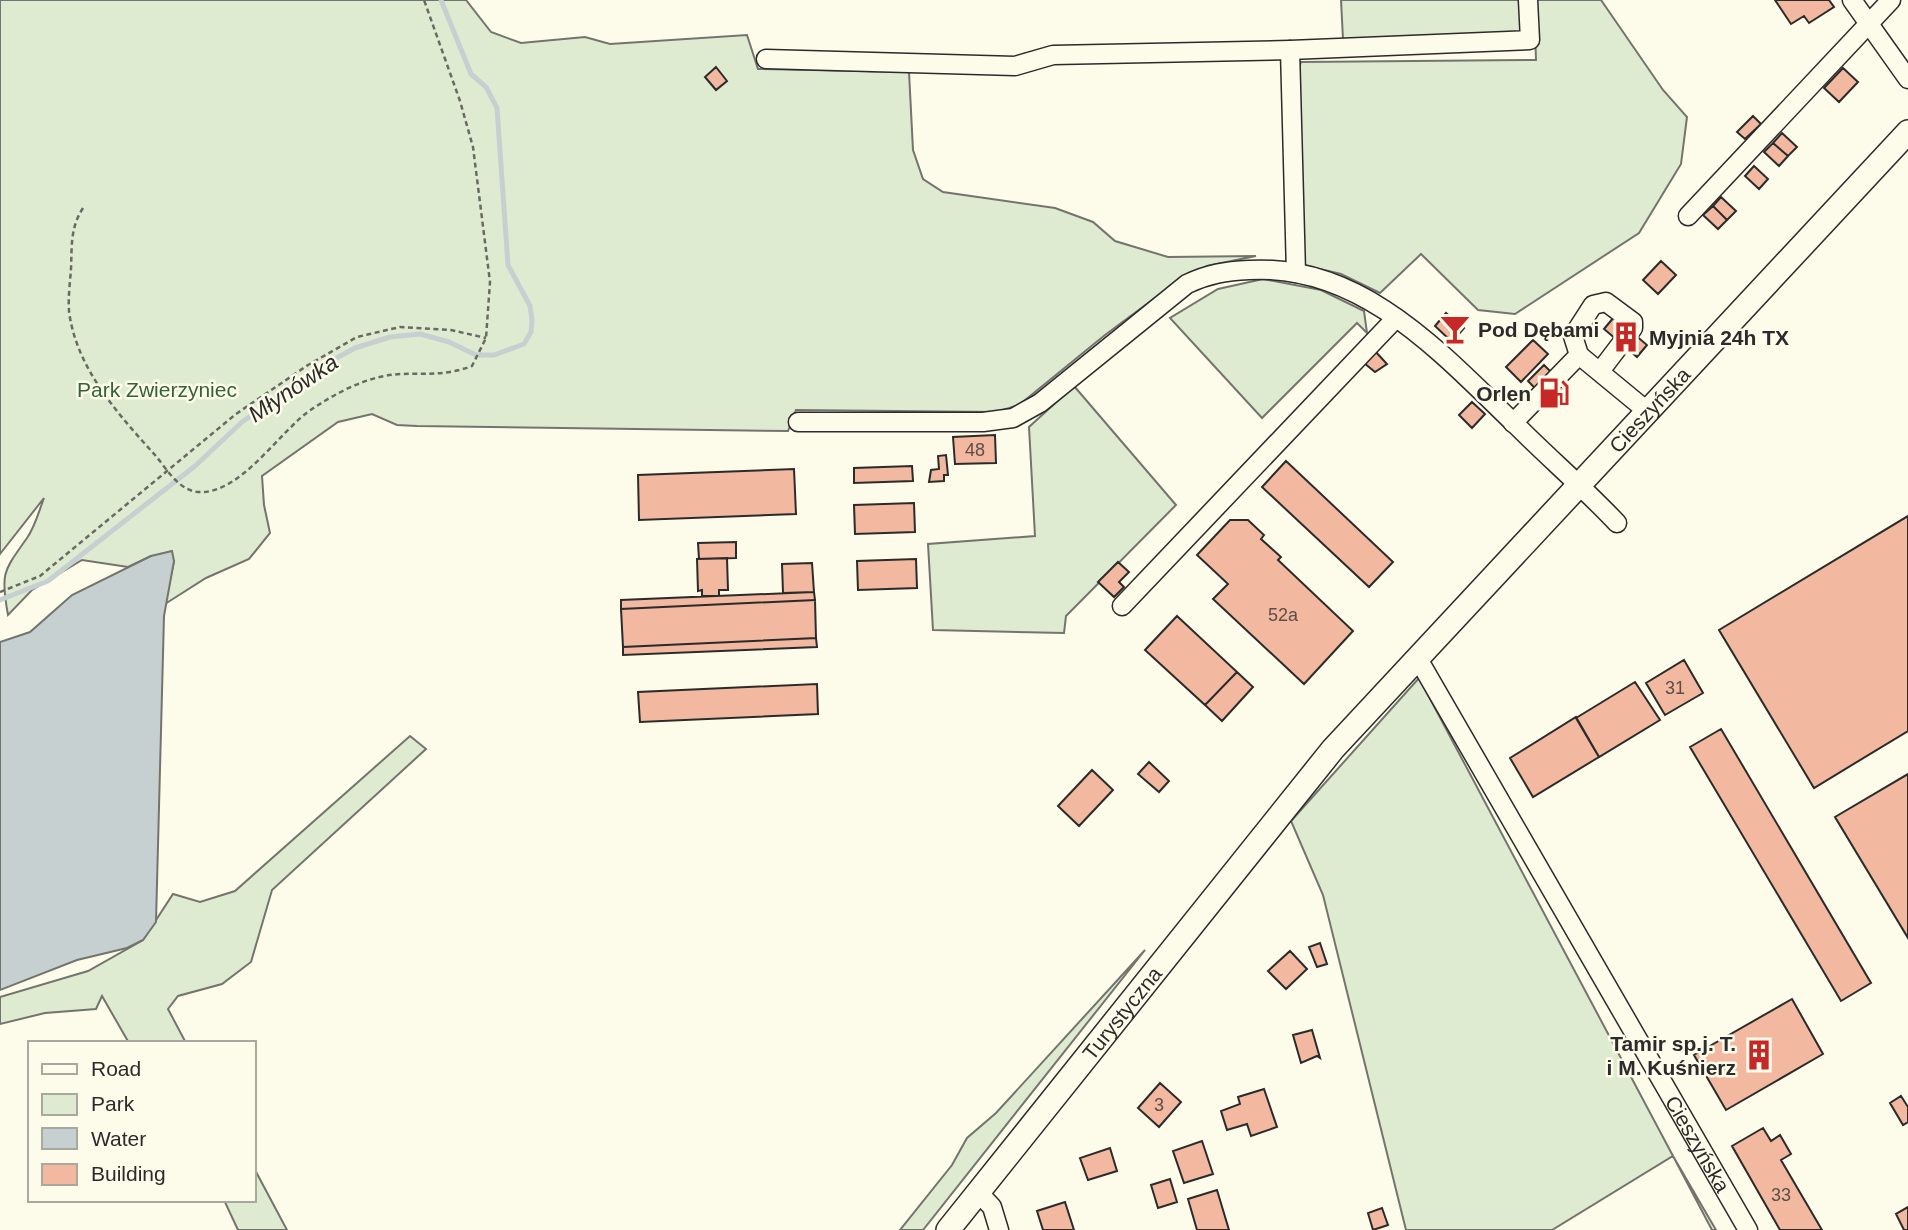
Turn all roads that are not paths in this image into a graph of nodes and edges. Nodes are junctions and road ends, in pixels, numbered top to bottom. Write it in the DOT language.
graph roads {
  1 [pos="1528,0"];
  2 [pos="1852,0"];
  3 [pos="1891,0"];
  4 [pos="1869,27"];
  5 [pos="1290,50"];
  6 [pos="766,59"];
  7 [pos="1908,79"];
  8 [pos="1908,132"];
  9 [pos="1688,216"];
  10 [pos="1296,273"];
  11 [pos="1396,318"];
  12 [pos="1579,355"];
  13 [pos="1601,370"];
  14 [pos="1647,411"];
  15 [pos="798,422"];
  16 [pos="1513,423"];
  17 [pos="1578,485"];
  18 [pos="1617,523"];
  19 [pos="1122,606"];
  20 [pos="1417,657"];
  21 [pos="1294,795"];
  22 [pos="978,1192"];
  23 [pos="948,1230"];
  24 [pos="999,1230"];
  25 [pos="1748,1230"];
  1 -- 5 [label="street"];
  2 -- 4 [label="street"];
  3 -- 4 [label="street"];
  4 -- 7 [label="street"];
  4 -- 9 [label="street"];
  5 -- 6 [label="street"];
  5 -- 10 [label="street"];
  8 -- 14 [label="main road, Cieszyńska"];
  10 -- 11 [label="street"];
  10 -- 15 [label="street"];
  11 -- 16 [label="street"];
  11 -- 19 [label="street"];
  12 -- 13 [label="street"];
  12 -- 13 [label="street"];
  12 -- 16 [label="street"];
  13 -- 14 [label="street"];
  14 -- 17 [label="main road, Cieszyńska"];
  16 -- 17 [label="street"];
  17 -- 18 [label="street"];
  17 -- 20 [label="main road, Cieszyńska"];
  20 -- 21 [label="main road, Cieszyńska"];
  20 -- 25 [label="street, Cieszyńska"];
  21 -- 22 [label="main road, Turystyczna"];
  22 -- 23 [label="main road, Turystyczna"];
  22 -- 24 [label="street"];
}
